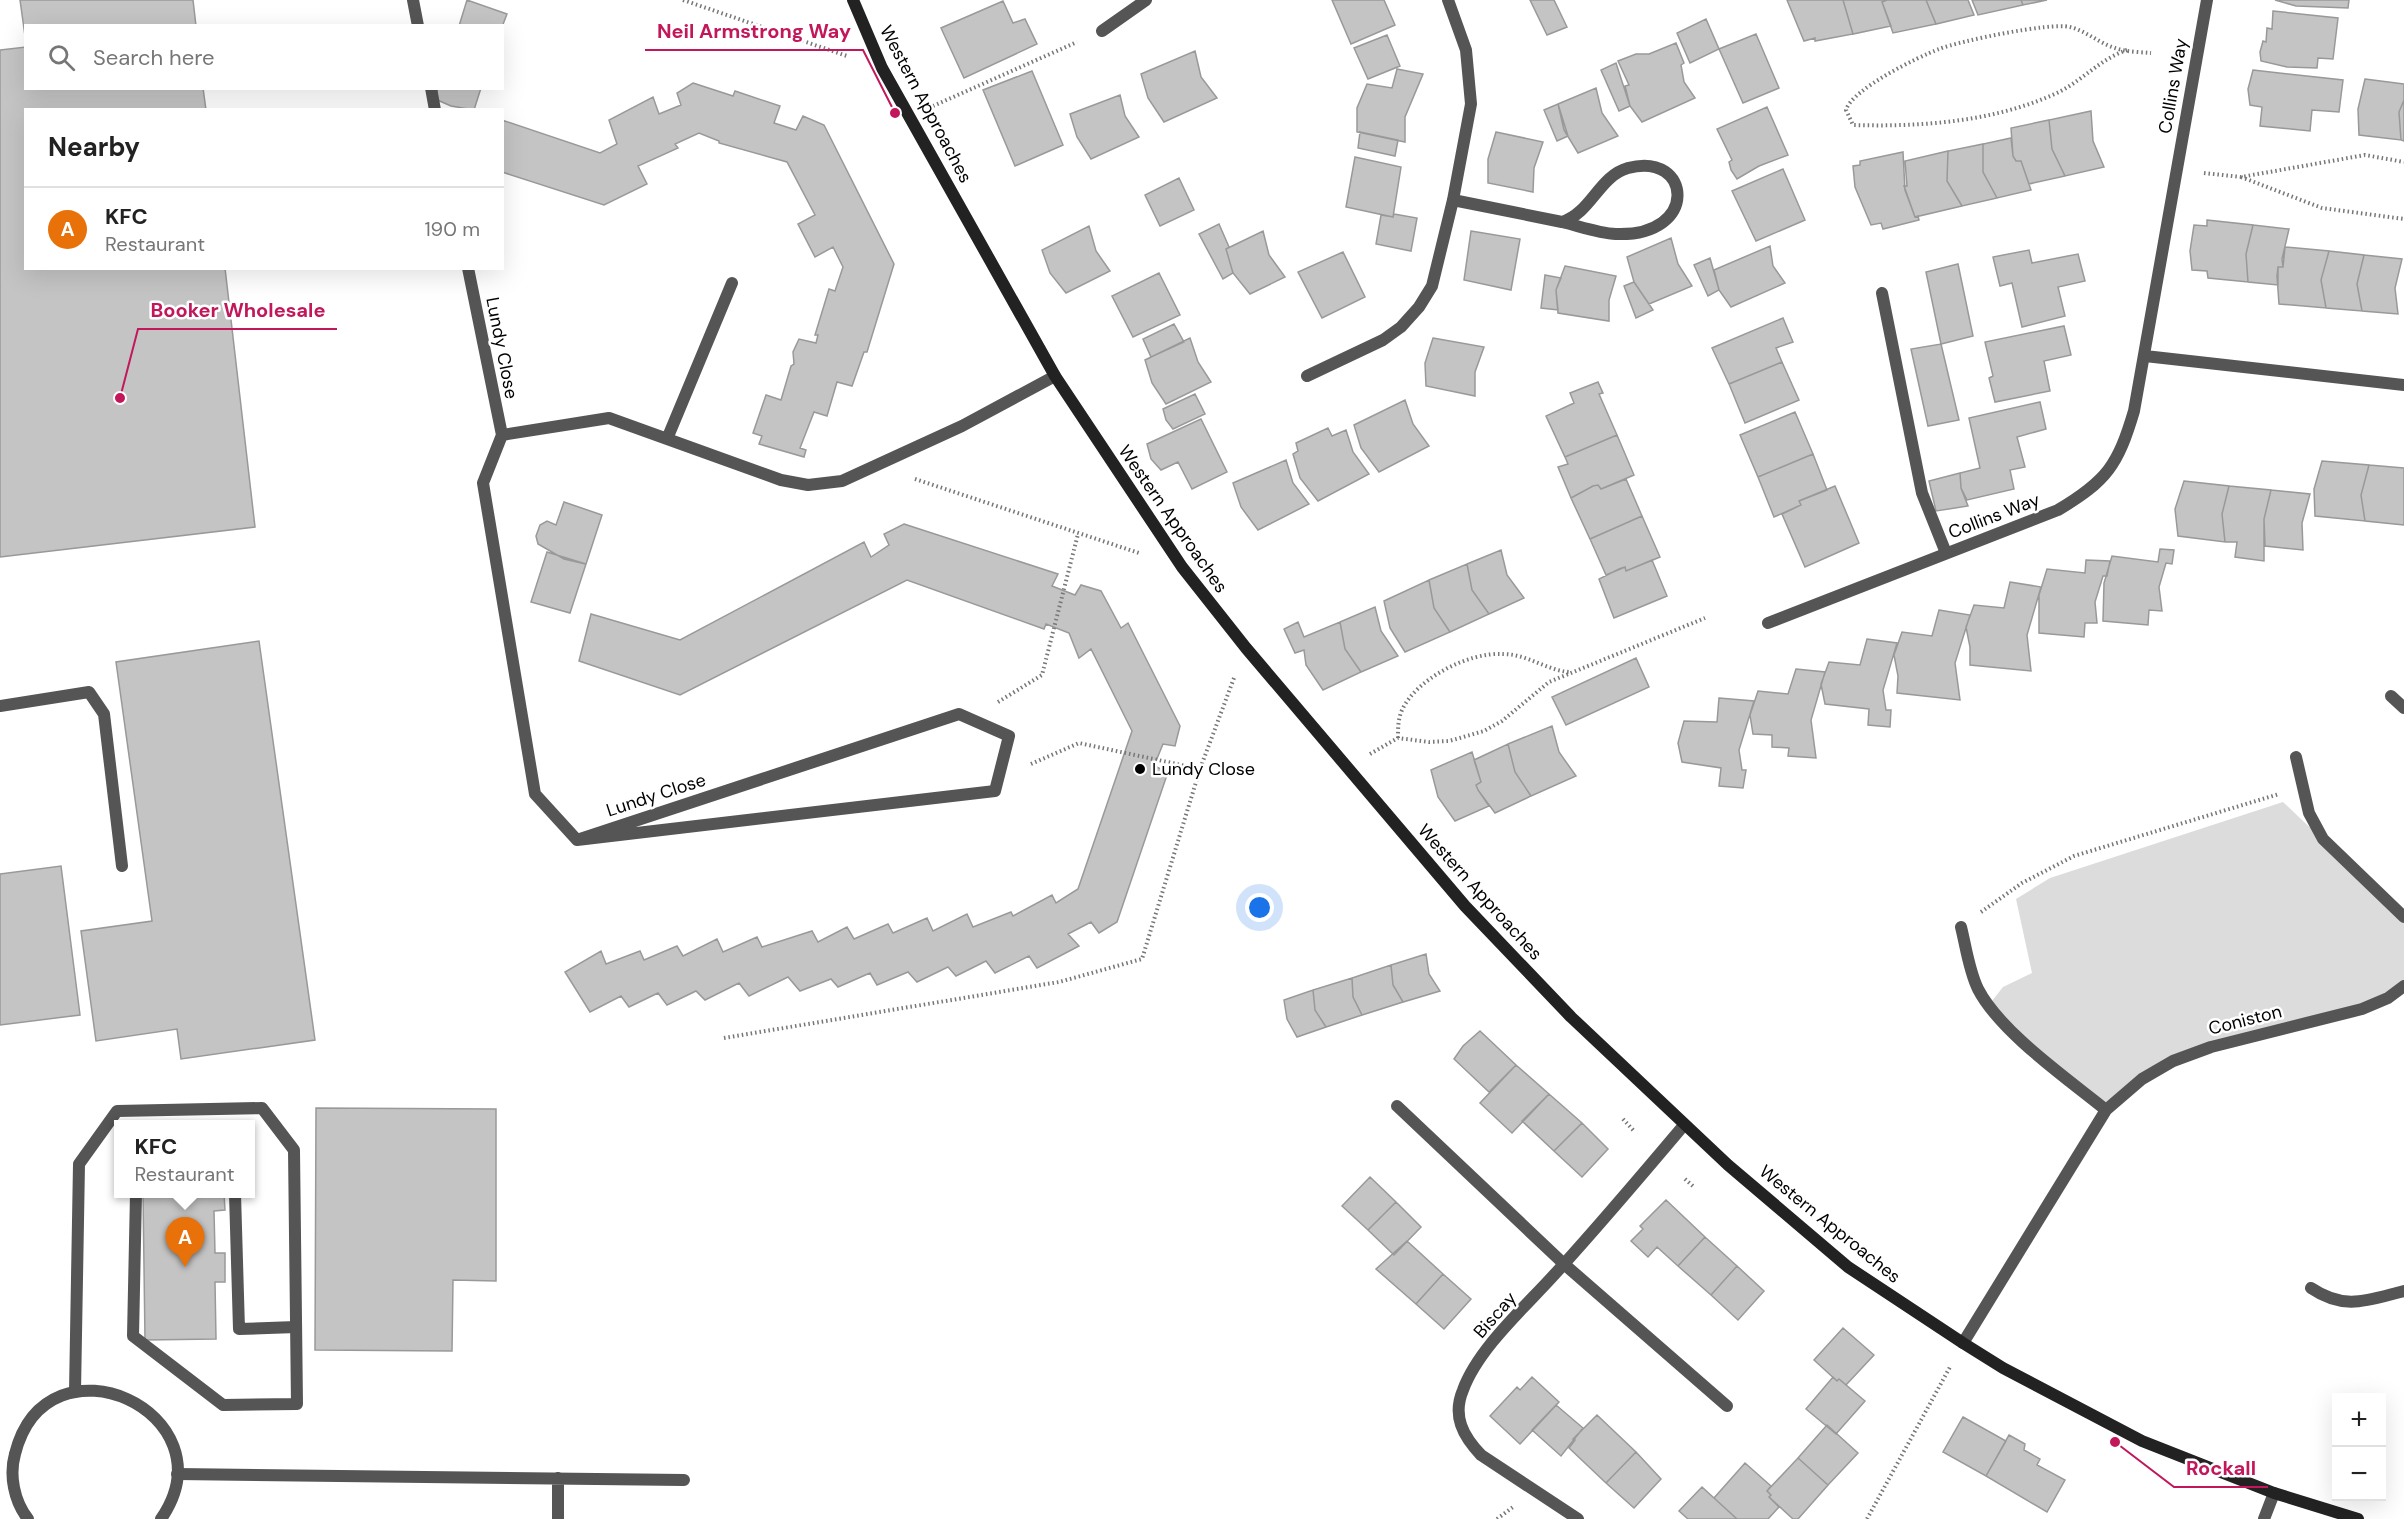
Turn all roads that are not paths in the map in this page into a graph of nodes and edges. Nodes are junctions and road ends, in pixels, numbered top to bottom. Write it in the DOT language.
graph roads {
  1 [pos="413,0"];
  2 [pos="853,0"];
  3 [pos="1146,0"];
  4 [pos="1448,0"];
  5 [pos="2207,0"];
  6 [pos="418,24"];
  7 [pos="1102,31"];
  8 [pos="431,90"];
  9 [pos="435,108"];
  10 [pos="1453,200"];
  11 [pos="1562,222"];
  12 [pos="468,270"];
  13 [pos="732,283"];
  14 [pos="1882,293"];
  15 [pos="2145,356"];
  16 [pos="1055,376"];
  17 [pos="1307,376"];
  18 [pos="2404,385"];
  19 [pos="502,435"];
  20 [pos="667,439"];
  21 [pos="1946,553"];
  22 [pos="1768,622"];
  23 [pos="2391,696"];
  24 [pos="0,706"];
  25 [pos="2404,708"];
  26 [pos="2296,757"];
  27 [pos="577,840"];
  28 [pos="122,866"];
  29 [pos="2404,917"];
  30 [pos="1961,927"];
  31 [pos="2404,986"];
  32 [pos="1397,1106"];
  33 [pos="2106,1110"];
  34 [pos="1684,1125"];
  35 [pos="136,1198"];
  36 [pos="235,1198"];
  37 [pos="1564,1264"];
  38 [pos="2311,1288"];
  39 [pos="2404,1290"];
  40 [pos="296,1327"];
  41 [pos="1963,1343"];
  42 [pos="75,1392"];
  43 [pos="1727,1406"];
  44 [pos="6,1464"];
  45 [pos="177,1474"];
  46 [pos="558,1478"];
  47 [pos="684,1480"];
  48 [pos="2274,1493"];
  49 [pos="28,1519"];
  50 [pos="161,1519"];
  51 [pos="558,1519"];
  52 [pos="1578,1519"];
  53 [pos="2264,1519"];
  54 [pos="2358,1519"];
  1 -- 6 [label="street"];
  2 -- 16 [label="street, Western Approaches"];
  3 -- 7 [label="street"];
  4 -- 10 [label="street"];
  5 -- 15 [label="street, Collins Way"];
  8 -- 9 [label="street"];
  10 -- 11 [label="street"];
  10 -- 17 [label="street"];
  11 -- 11 [label="street"];
  12 -- 19 [label="street, Lundy Close"];
  13 -- 20 [label="street"];
  14 -- 21 [label="street"];
  15 -- 18 [label="street"];
  15 -- 21 [label="street, Collins Way"];
  16 -- 20 [label="street"];
  16 -- 34 [label="street, Western Approaches"];
  19 -- 20 [label="street"];
  19 -- 27 [label="street"];
  21 -- 22 [label="street, Collins Way"];
  23 -- 25 [label="street"];
  24 -- 28 [label="street"];
  26 -- 29 [label="street"];
  27 -- 27 [label="street, Lundy Close"];
  30 -- 33 [label="street"];
  31 -- 33 [label="street, Coniston"];
  32 -- 37 [label="street"];
  33 -- 41 [label="street, Coniston"];
  34 -- 37 [label="street, Biscay"];
  34 -- 41 [label="street, Western Approaches"];
  35 -- 40 [label="street"];
  36 -- 40 [label="street"];
  37 -- 43 [label="street"];
  37 -- 52 [label="street, Biscay"];
  38 -- 39 [label="street"];
  40 -- 42 [label="street"];
  41 -- 48 [label="street, Western Approaches"];
  42 -- 44 [label="street"];
  42 -- 45 [label="street"];
  44 -- 49 [label="street"];
  45 -- 46 [label="street"];
  45 -- 50 [label="street"];
  46 -- 47 [label="street"];
  46 -- 51 [label="street"];
  48 -- 53 [label="street"];
  48 -- 54 [label="street, Western Approaches"];
}
